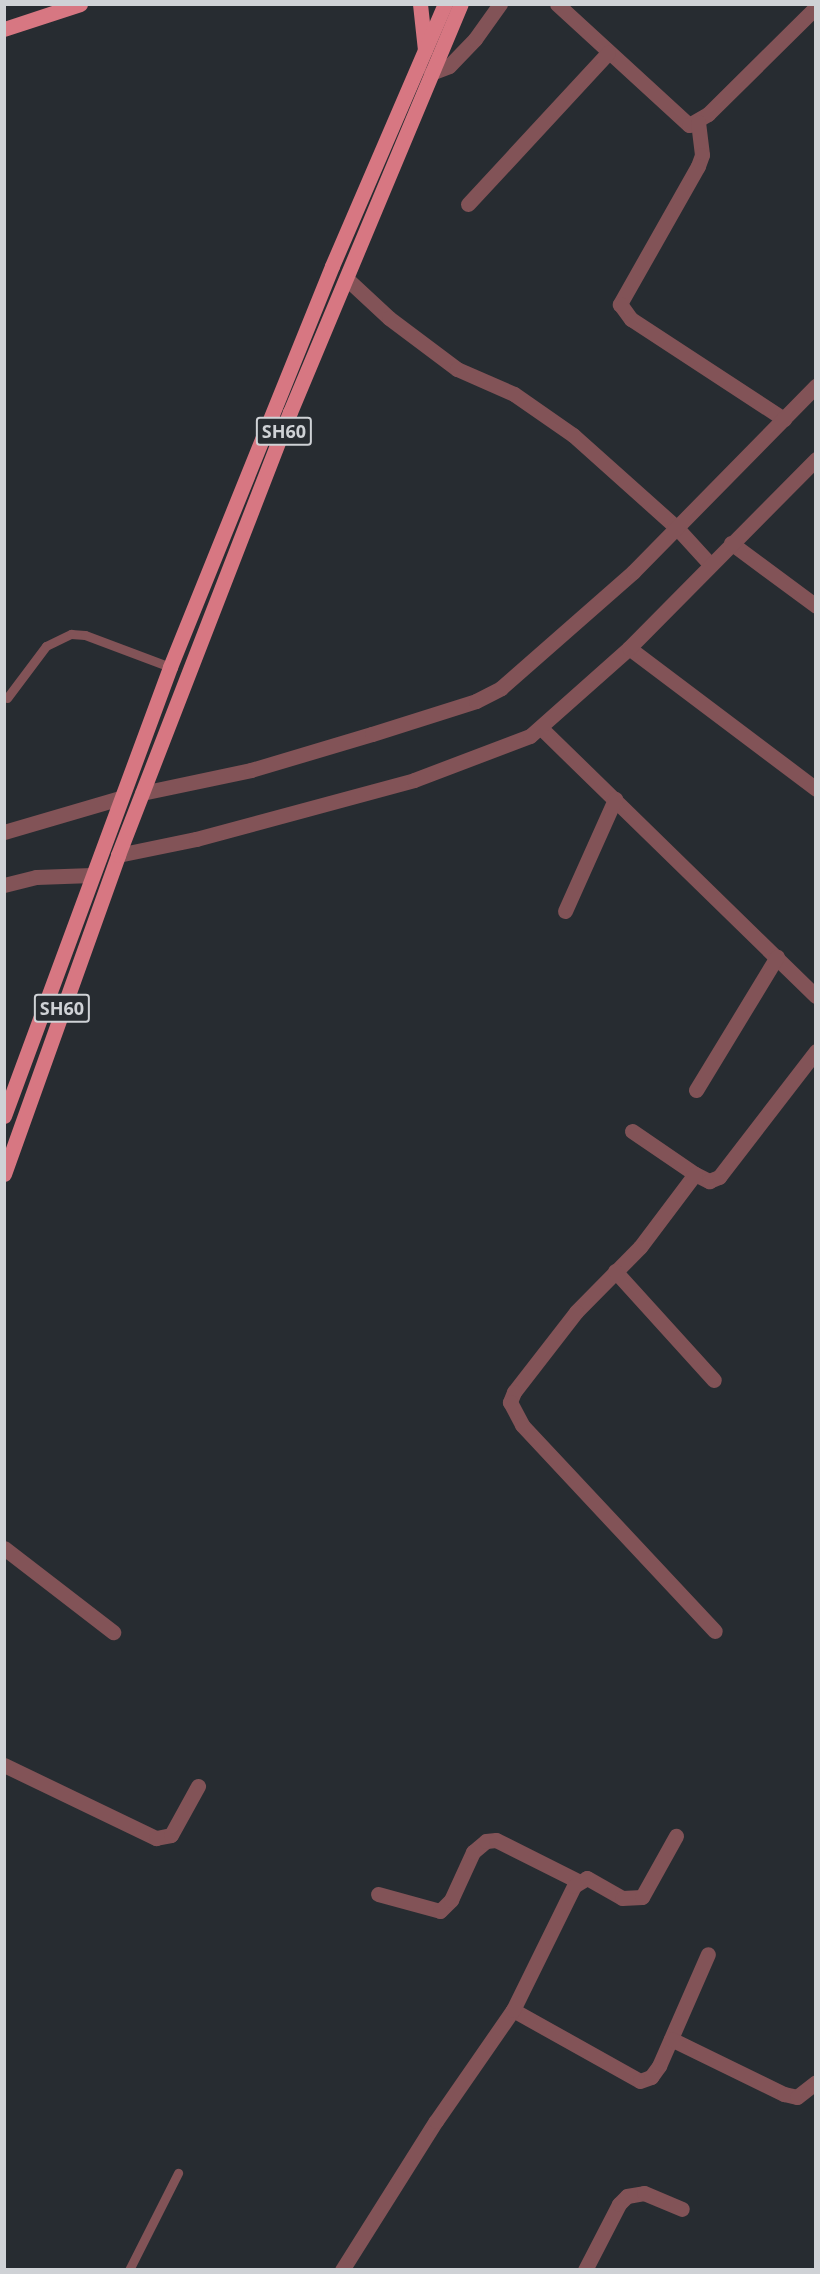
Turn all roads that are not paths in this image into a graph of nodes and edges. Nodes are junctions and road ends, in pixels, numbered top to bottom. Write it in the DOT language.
graph roads {
  1 [pos="80,4"];
  2 [pos="420,4"];
  3 [pos="445,4"];
  4 [pos="500,4"];
  5 [pos="557,4"];
  6 [pos="816,7"];
  7 [pos="461,8"];
  8 [pos="4,29"];
  9 [pos="608,52"];
  10 [pos="425,53"];
  11 [pos="430,73"];
  12 [pos="404,121"];
  13 [pos="698,122"];
  14 [pos="468,204"];
  15 [pos="347,279"];
  16 [pos="816,386"];
  17 [pos="784,419"];
  18 [pos="816,459"];
  19 [pos="679,530"];
  20 [pos="731,543"];
  21 [pos="708,561"];
  22 [pos="816,606"];
  23 [pos="629,648"];
  24 [pos="170,668"];
  25 [pos="8,698"];
  26 [pos="541,728"];
  27 [pos="816,789"];
  28 [pos="141,797"];
  29 [pos="615,799"];
  30 [pos="118,802"];
  31 [pos="4,832"];
  32 [pos="120,849"];
  33 [pos="92,875"];
  34 [pos="4,885"];
  35 [pos="565,911"];
  36 [pos="777,957"];
  37 [pos="816,996"];
  38 [pos="816,1051"];
  39 [pos="696,1090"];
  40 [pos="4,1116"];
  41 [pos="632,1131"];
  42 [pos="4,1174"];
  43 [pos="694,1174"];
  44 [pos="615,1271"];
  45 [pos="714,1380"];
  46 [pos="4,1548"];
  47 [pos="715,1631"];
  48 [pos="113,1632"];
  49 [pos="4,1766"];
  50 [pos="198,1786"];
  51 [pos="676,1836"];
  52 [pos="578,1881"];
  53 [pos="378,1894"];
  54 [pos="708,1954"];
  55 [pos="513,2010"];
  56 [pos="670,2039"];
  57 [pos="816,2082"];
  58 [pos="177,2173"];
  59 [pos="682,2209"];
  60 [pos="129,2270"];
  61 [pos="342,2270"];
  62 [pos="585,2270"];
  1 -- 8 [label="main road"];
  2 -- 10 [label="main road"];
  3 -- 10 [label="main road, SH60"];
  4 -- 11 [label="street"];
  5 -- 9 [label="street"];
  6 -- 13 [label="street"];
  7 -- 11 [label="main road, SH60"];
  9 -- 13 [label="street"];
  9 -- 14 [label="street"];
  10 -- 12 [label="main road, SH60"];
  11 -- 12 [label="main road, SH60"];
  12 -- 15 [label="main road, SH60"];
  12 -- 24 [label="main road, SH60"];
  13 -- 17 [label="street"];
  15 -- 19 [label="street"];
  15 -- 28 [label="main road, SH60"];
  16 -- 17 [label="street"];
  17 -- 19 [label="street"];
  18 -- 20 [label="street"];
  19 -- 21 [label="street"];
  19 -- 28 [label="street"];
  20 -- 21 [label="street"];
  20 -- 22 [label="street"];
  21 -- 23 [label="street"];
  23 -- 26 [label="street"];
  23 -- 27 [label="street"];
  24 -- 25 [label="lane"];
  24 -- 30 [label="main road, SH60"];
  26 -- 29 [label="street"];
  26 -- 32 [label="street"];
  28 -- 32 [label="main road, SH60"];
  29 -- 35 [label="street"];
  29 -- 36 [label="street"];
  30 -- 31 [label="street"];
  30 -- 33 [label="main road, SH60"];
  32 -- 42 [label="main road, SH60"];
  33 -- 34 [label="street"];
  33 -- 40 [label="main road, SH60"];
  36 -- 37 [label="street"];
  36 -- 39 [label="street"];
  38 -- 43 [label="street"];
  41 -- 43 [label="street"];
  43 -- 44 [label="street"];
  44 -- 45 [label="street"];
  44 -- 47 [label="street"];
  46 -- 48 [label="street"];
  49 -- 50 [label="street"];
  51 -- 52 [label="street"];
  52 -- 53 [label="street"];
  52 -- 55 [label="street"];
  54 -- 56 [label="street"];
  55 -- 56 [label="street"];
  55 -- 61 [label="street"];
  56 -- 57 [label="street"];
  58 -- 60 [label="lane"];
  59 -- 62 [label="street"];
}
